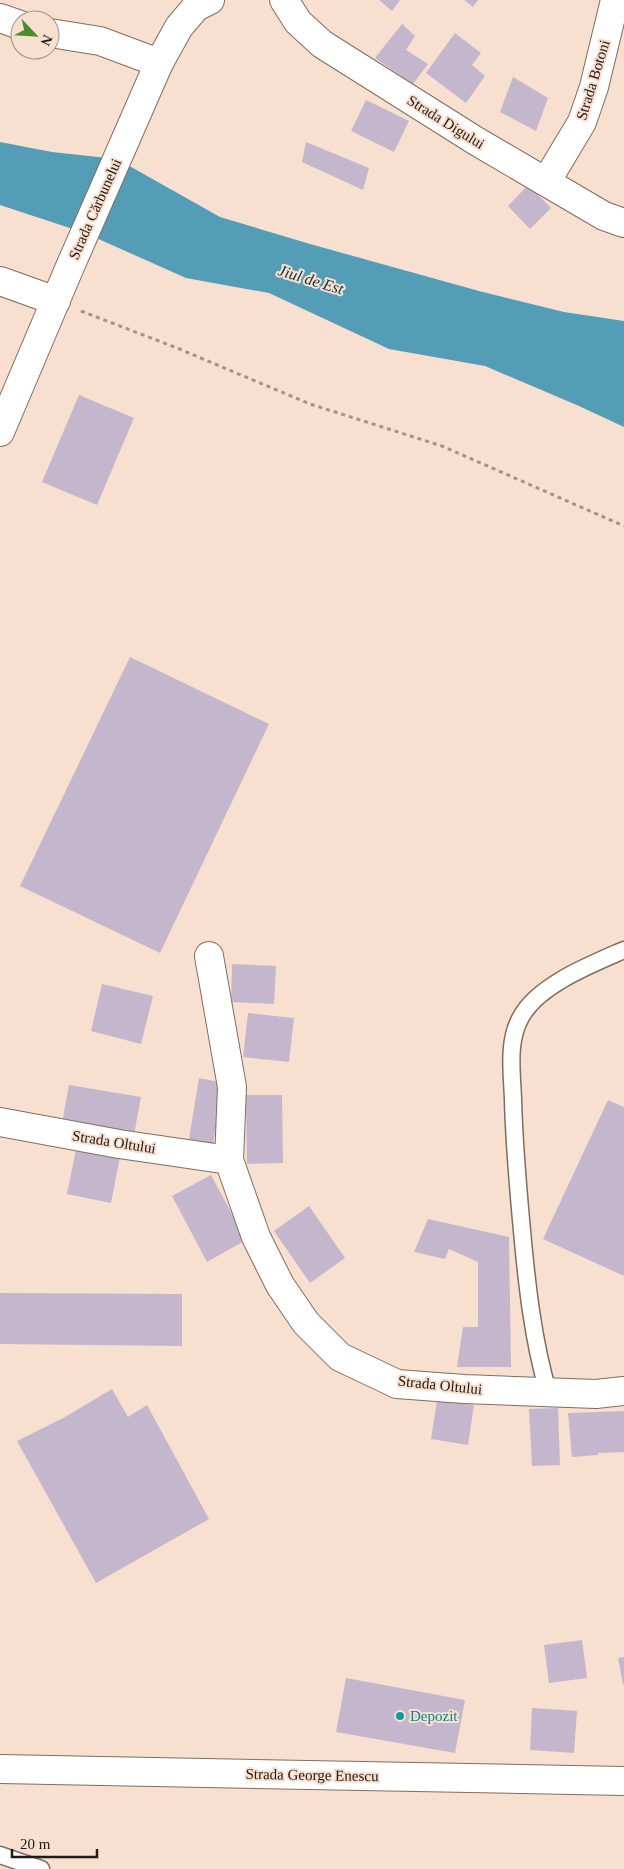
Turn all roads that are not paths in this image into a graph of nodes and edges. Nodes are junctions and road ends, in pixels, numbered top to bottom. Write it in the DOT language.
graph roads {
  1 [pos="284,0"];
  2 [pos="615,0"];
  3 [pos="200,2"];
  4 [pos="60,35"];
  5 [pos="159,63"];
  6 [pos="546,182"];
  7 [pos="624,223"];
  8 [pos="0,281"];
  9 [pos="56,301"];
  10 [pos="0,432"];
  11 [pos="624,950"];
  12 [pos="210,956"];
  13 [pos="0,1122"];
  14 [pos="229,1160"];
  15 [pos="548,1392"];
  16 [pos="624,1392"];
  17 [pos="0,1769"];
  18 [pos="624,1781"];
  19 [pos="0,1855"];
  20 [pos="41,1869"];
  1 -- 6 [label="street, Strada Digului"];
  2 -- 6 [label="street, Strada Botoni"];
  3 -- 5 [label="street, Strada Cărbunelui"];
  4 -- 5 [label="street"];
  5 -- 9 [label="street, Strada Cărbunelui"];
  6 -- 7 [label="street, Strada Digului"];
  8 -- 9 [label="street"];
  9 -- 10 [label="street, Strada Cărbunelui"];
  11 -- 15 [label="lane"];
  12 -- 14 [label="street, Strada Oltului"];
  13 -- 14 [label="street, Strada Oltului"];
  14 -- 15 [label="street, Strada Oltului"];
  15 -- 16 [label="street, Strada Oltului"];
  17 -- 18 [label="street, Strada George Enescu"];
  19 -- 20 [label="lane"];
}
